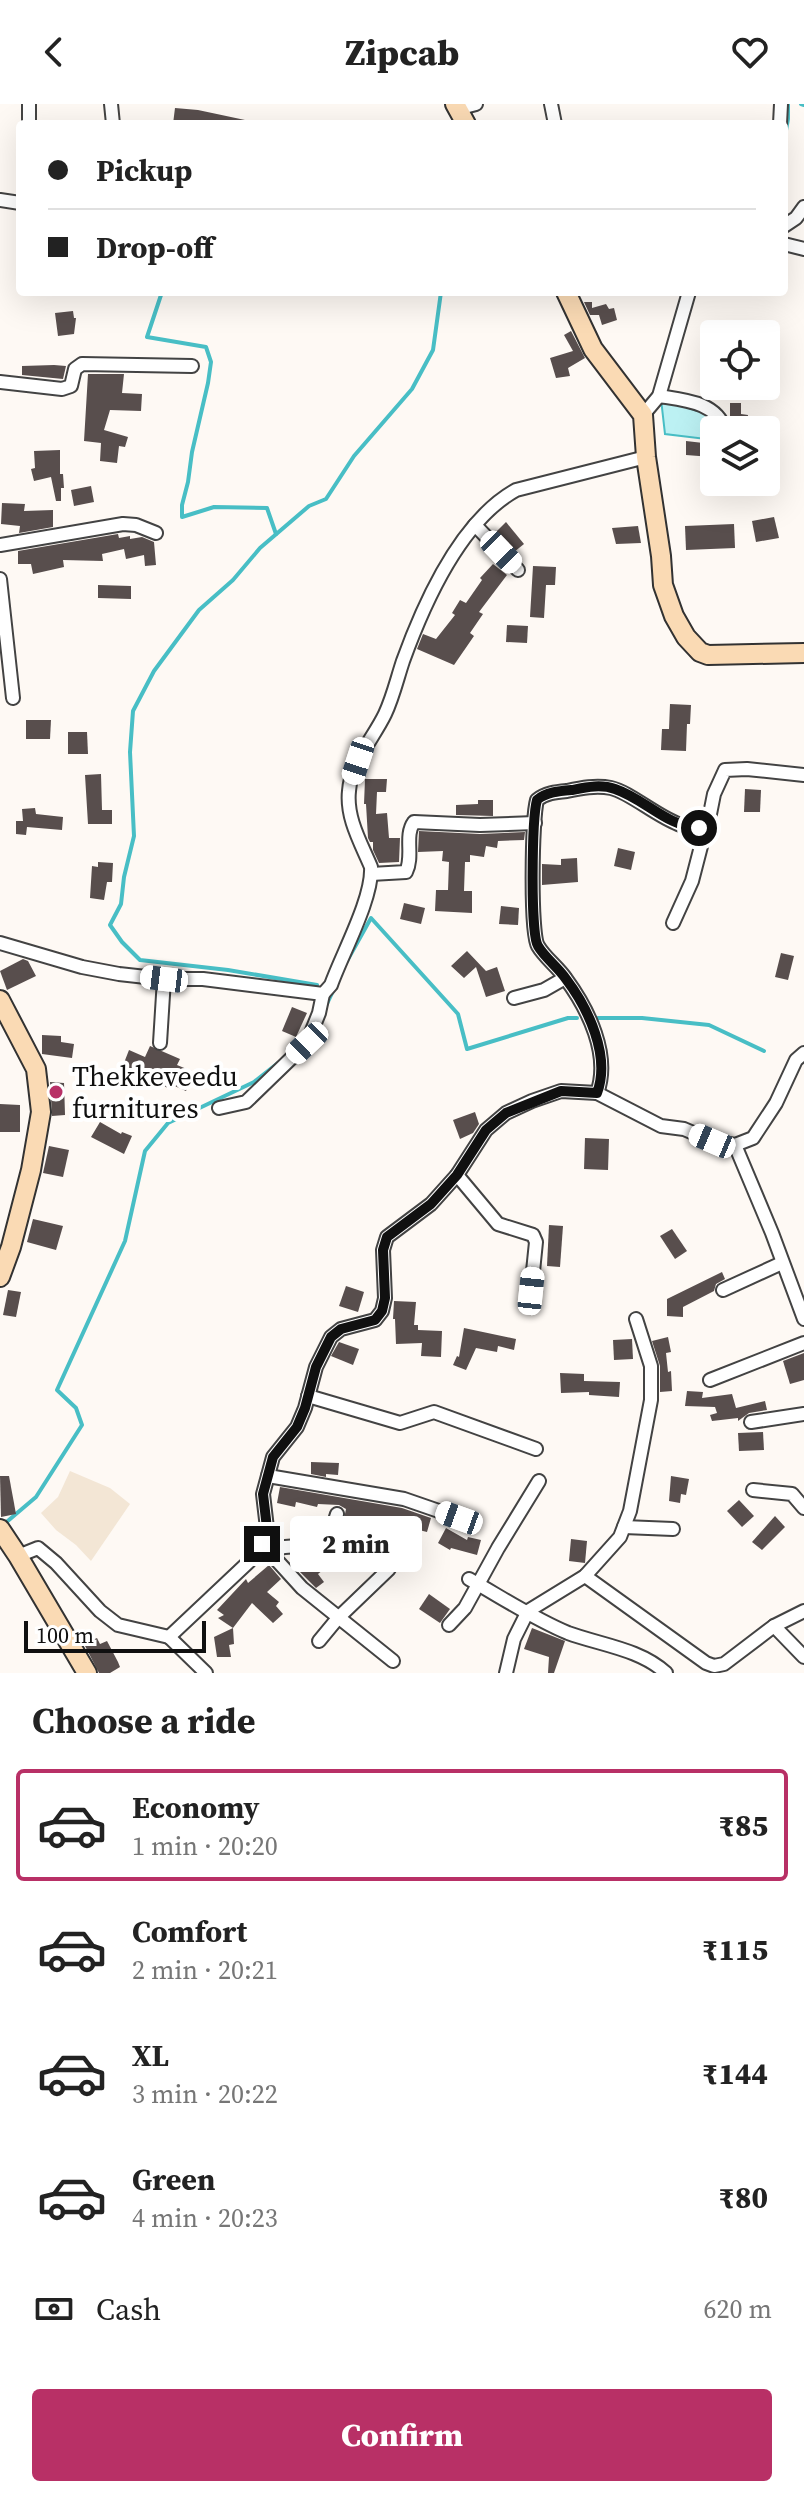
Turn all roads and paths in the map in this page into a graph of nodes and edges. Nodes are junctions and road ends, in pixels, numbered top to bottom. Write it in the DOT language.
graph roads {
  1 [pos="804,207"];
  2 [pos="788,223"];
  3 [pos="568,296"];
  4 [pos="688,296"];
  5 [pos="192,366"];
  6 [pos="0,382"];
  7 [pos="659,396"];
  8 [pos="643,415"];
  9 [pos="716,416"];
  10 [pos="646,457"];
  11 [pos="475,525"];
  12 [pos="156,533"];
  13 [pos="0,545"];
  14 [pos="518,570"];
  15 [pos="0,579"];
  16 [pos="804,653"];
  17 [pos="13,698"];
  18 [pos="804,775"];
  19 [pos="535,823"];
  20 [pos="706,827"];
  21 [pos="371,874"];
  22 [pos="673,923"];
  23 [pos="0,943"];
  24 [pos="565,978"];
  25 [pos="164,979"];
  26 [pos="323,994"];
  27 [pos="514,998"];
  28 [pos="0,1000"];
  29 [pos="160,1043"];
  30 [pos="804,1053"];
  31 [pos="597,1093"];
  32 [pos="219,1108"];
  33 [pos="735,1145"];
  34 [pos="457,1175"];
  35 [pos="782,1263"];
  36 [pos="0,1277"];
  37 [pos="723,1290"];
  38 [pos="531,1291"];
  39 [pos="636,1319"];
  40 [pos="804,1319"];
  41 [pos="804,1343"];
  42 [pos="710,1380"];
  43 [pos="308,1396"];
  44 [pos="804,1414"];
  45 [pos="751,1422"];
  46 [pos="536,1449"];
  47 [pos="268,1476"];
  48 [pos="539,1481"];
  49 [pos="753,1490"];
  50 [pos="804,1508"];
  51 [pos="337,1514"];
  52 [pos="459,1518"];
  53 [pos="624,1527"];
  54 [pos="0,1529"];
  55 [pos="673,1529"];
  56 [pos="265,1548"];
  57 [pos="18,1556"];
  58 [pos="389,1569"];
  59 [pos="585,1576"];
  60 [pos="474,1582"];
  61 [pos="528,1611"];
  62 [pos="804,1611"];
  63 [pos="338,1618"];
  64 [pos="449,1625"];
  65 [pos="774,1626"];
  66 [pos="169,1637"];
  67 [pos="319,1641"];
  68 [pos="804,1657"];
  69 [pos="393,1661"];
  70 [pos="87,1673"];
  71 [pos="206,1673"];
  72 [pos="506,1673"];
  73 [pos="666,1673"];
  1 -- 2 [label="street"];
  3 -- 8 [label="main road"];
  4 -- 7 [label="street"];
  5 -- 6 [label="street"];
  7 -- 8 [label="street"];
  7 -- 9 [label="street"];
  8 -- 10 [label="main road"];
  10 -- 11 [label="street"];
  10 -- 16 [label="main road"];
  11 -- 14 [label="street"];
  11 -- 21 [label="street"];
  12 -- 13 [label="street"];
  15 -- 17 [label="street"];
  18 -- 20 [label="street"];
  19 -- 20 [label="street"];
  19 -- 21 [label="street"];
  19 -- 24 [label="street"];
  20 -- 22 [label="street"];
  21 -- 26 [label="street"];
  23 -- 25 [label="street"];
  24 -- 27 [label="street"];
  24 -- 31 [label="street"];
  25 -- 26 [label="street"];
  25 -- 29 [label="street"];
  26 -- 32 [label="street"];
  28 -- 36 [label="main road"];
  30 -- 33 [label="street"];
  31 -- 33 [label="street"];
  31 -- 34 [label="street"];
  33 -- 35 [label="street"];
  34 -- 38 [label="street"];
  34 -- 43 [label="street"];
  35 -- 37 [label="street"];
  35 -- 40 [label="street"];
  39 -- 53 [label="street"];
  41 -- 42 [label="street"];
  43 -- 46 [label="street"];
  43 -- 47 [label="street"];
  44 -- 45 [label="street"];
  47 -- 52 [label="street"];
  47 -- 56 [label="street"];
  48 -- 60 [label="street"];
  49 -- 50 [label="street"];
  51 -- 56 [label="street"];
  53 -- 55 [label="street"];
  53 -- 59 [label="street"];
  54 -- 57 [label="main road"];
  56 -- 63 [label="street"];
  56 -- 66 [label="street"];
  57 -- 66 [label="street"];
  57 -- 70 [label="main road"];
  58 -- 63 [label="street"];
  59 -- 61 [label="street"];
  59 -- 65 [label="street"];
  60 -- 61 [label="street"];
  60 -- 64 [label="street"];
  61 -- 72 [label="street"];
  61 -- 73 [label="street"];
  62 -- 65 [label="street"];
  63 -- 67 [label="street"];
  63 -- 69 [label="street"];
  65 -- 68 [label="street"];
  66 -- 71 [label="street"];
}
